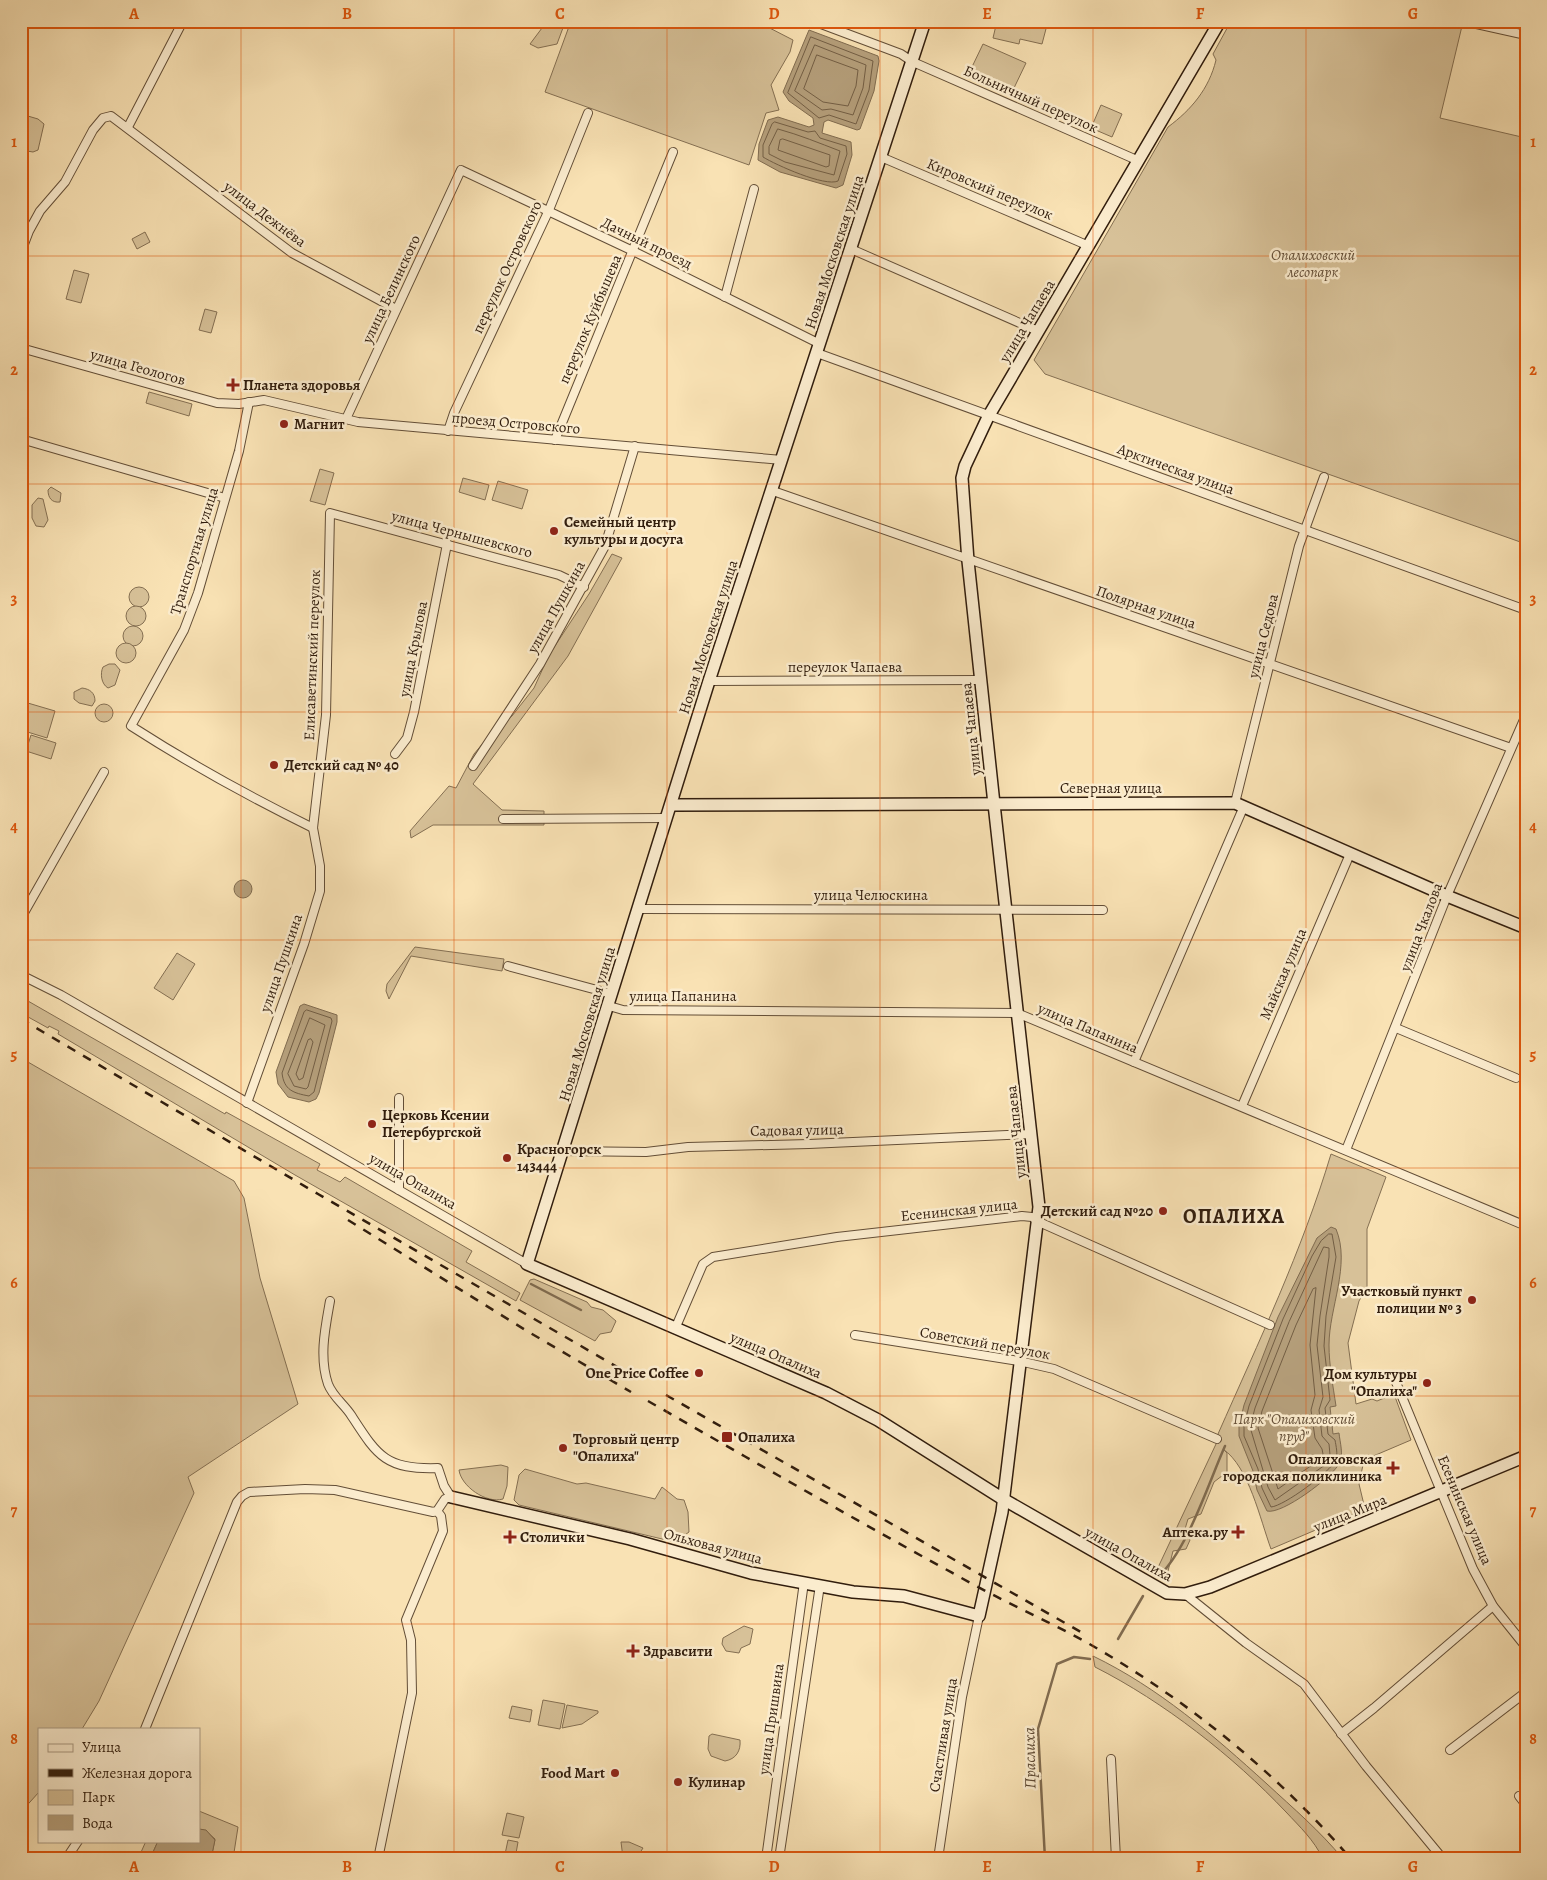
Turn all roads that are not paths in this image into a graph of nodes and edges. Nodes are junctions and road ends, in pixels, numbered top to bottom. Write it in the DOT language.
graph roads {
  1 [pos="183,21"];
  2 [pos="813,21"];
  3 [pos="925,21"];
  4 [pos="1220,21"];
  5 [pos="1463,21"];
  6 [pos="1526,35"];
  7 [pos="913,62"];
  8 [pos="588,113"];
  9 [pos="128,127"];
  10 [pos="673,152"];
  11 [pos="881,158"];
  12 [pos="1138,161"];
  13 [pos="461,170"];
  14 [pos="754,189"];
  15 [pos="549,210"];
  16 [pos="1089,246"];
  17 [pos="851,249"];
  18 [pos="633,251"];
  19 [pos="21,252"];
  20 [pos="725,297"];
  21 [pos="396,309"];
  22 [pos="1038,331"];
  23 [pos="21,348"];
  24 [pos="818,348"];
  25 [pos="249,402"];
  26 [pos="988,417"];
  27 [pos="346,420"];
  28 [pos="448,431"];
  29 [pos="21,439"];
  30 [pos="554,440"];
  31 [pos="634,446"];
  32 [pos="782,460"];
  33 [pos="1324,477"];
  34 [pos="772,491"];
  35 [pos="225,498"];
  36 [pos="330,513"];
  37 [pos="1305,530"];
  38 [pos="447,544"];
  39 [pos="968,561"];
  40 [pos="584,587"];
  41 [pos="1526,610"];
  42 [pos="1270,664"];
  43 [pos="981,680"];
  44 [pos="709,681"];
  45 [pos="1526,715"];
  46 [pos="1511,748"];
  47 [pos="395,754"];
  48 [pos="473,766"];
  49 [pos="104,772"];
  50 [pos="994,804"];
  51 [pos="671,805"];
  52 [pos="1239,805"];
  53 [pos="503,818"];
  54 [pos="666,818"];
  55 [pos="313,828"];
  56 [pos="1350,854"];
  57 [pos="1447,896"];
  58 [pos="639,909"];
  59 [pos="1006,909"];
  60 [pos="1102,910"];
  61 [pos="21,918"];
  62 [pos="1526,928"];
  63 [pos="508,966"];
  64 [pos="21,976"];
  65 [pos="612,994"];
  66 [pos="608,1006"];
  67 [pos="1017,1013"];
  68 [pos="1396,1028"];
  69 [pos="1134,1062"];
  70 [pos="1516,1078"];
  71 [pos="399,1098"];
  72 [pos="247,1103"];
  73 [pos="1242,1106"];
  74 [pos="1031,1134"];
  75 [pos="1346,1150"];
  76 [pos="563,1151"];
  77 [pos="399,1190"];
  78 [pos="1039,1222"];
  79 [pos="1526,1226"];
  80 [pos="527,1264"];
  81 [pos="330,1301"];
  82 [pos="1270,1325"];
  83 [pos="675,1329"];
  84 [pos="855,1335"];
  85 [pos="1019,1361"];
  86 [pos="1393,1376"];
  87 [pos="1217,1439"];
  88 [pos="1526,1456"];
  89 [pos="1442,1492"];
  90 [pos="447,1499"];
  91 [pos="1004,1499"];
  92 [pos="437,1511"];
  93 [pos="804,1582"];
  94 [pos="820,1586"];
  95 [pos="1185,1594"];
  96 [pos="1493,1606"];
  97 [pos="978,1616"];
  98 [pos="1526,1647"];
  99 [pos="1526,1692"];
  100 [pos="144,1728"];
  101 [pos="1341,1734"];
  102 [pos="1450,1750"];
  103 [pos="1111,1759"];
  104 [pos="1519,1796"];
  105 [pos="1526,1805"];
  106 [pos="77,1842"];
  107 [pos="66,1859"];
  108 [pos="378,1859"];
  109 [pos="766,1859"];
  110 [pos="779,1859"];
  111 [pos="938,1859"];
  112 [pos="1116,1859"];
  113 [pos="1443,1859"];
  1 -- 9 [label="street"];
  2 -- 7 [label="street, Больничный переулок"];
  3 -- 7 [label="street, Новая Московская улица"];
  4 -- 12 [label="street, улица Чапаева"];
  5 -- 6 [label="street"];
  7 -- 11 [label="street, Новая Московская улица"];
  7 -- 12 [label="street, Больничный переулок"];
  8 -- 15 [label="street, переулок Островского"];
  9 -- 19 [label="street, улица Дежнёва"];
  9 -- 21 [label="street, улица Дежнёва"];
  10 -- 18 [label="street, переулок Куйбышева"];
  11 -- 16 [label="street, Кировский переулок"];
  11 -- 17 [label="street, Новая Московская улица"];
  12 -- 16 [label="street, улица Чапаева"];
  13 -- 15 [label="street, Дачный проезд"];
  13 -- 21 [label="street, улица Белинского"];
  14 -- 20 [label="street"];
  15 -- 18 [label="street, Дачный проезд"];
  15 -- 28 [label="street, переулок Островского"];
  16 -- 22 [label="street, улица Чапаева"];
  17 -- 22 [label="street"];
  17 -- 24 [label="street, Новая Московская улица"];
  18 -- 20 [label="street, Дачный проезд"];
  18 -- 30 [label="street, переулок Куйбышева"];
  20 -- 24 [label="street, Дачный проезд"];
  21 -- 27 [label="street, улица Белинского"];
  22 -- 26 [label="street, улица Чапаева"];
  23 -- 25 [label="street, улица Геологов"];
  24 -- 26 [label="street, Арктическая улица"];
  24 -- 32 [label="street, Новая Московская улица"];
  25 -- 27 [label="street, проезд Островского"];
  25 -- 35 [label="street, Транспортная улица"];
  26 -- 37 [label="street, Арктическая улица"];
  26 -- 39 [label="street, улица Чапаева"];
  27 -- 28 [label="street, проезд Островского"];
  28 -- 30 [label="street, проезд Островского"];
  29 -- 35 [label="street"];
  30 -- 31 [label="street, проезд Островского"];
  31 -- 32 [label="street, проезд Островского"];
  31 -- 40 [label="street, улица Пушкина"];
  32 -- 34 [label="street, Новая Московская улица"];
  33 -- 37 [label="street, улица Седова"];
  34 -- 39 [label="street, Полярная улица"];
  34 -- 44 [label="street, Новая Московская улица"];
  35 -- 55 [label="street, Транспортная улица"];
  36 -- 38 [label="street, улица Чернышевского"];
  36 -- 55 [label="street, Елисаветинский переулок"];
  37 -- 41 [label="street, Арктическая улица"];
  37 -- 42 [label="street, улица Седова"];
  38 -- 40 [label="street, улица Чернышевского"];
  38 -- 47 [label="street, улица Крылова"];
  39 -- 42 [label="street, Полярная улица"];
  39 -- 43 [label="street, улица Чапаева"];
  40 -- 48 [label="street, улица Пушкина"];
  42 -- 46 [label="street, Полярная улица"];
  42 -- 52 [label="street, улица Седова"];
  43 -- 44 [label="street, переулок Чапаева"];
  43 -- 50 [label="street, улица Чапаева"];
  44 -- 51 [label="street, Новая Московская улица"];
  45 -- 46 [label="street, улица Чкалова"];
  46 -- 57 [label="street, улица Чкалова"];
  49 -- 61 [label="street"];
  50 -- 51 [label="street, Северная улица"];
  50 -- 52 [label="street, Северная улица"];
  50 -- 59 [label="street, улица Чапаева"];
  51 -- 54 [label="street, Новая Московская улица"];
  52 -- 56 [label="street, Северная улица"];
  52 -- 69 [label="street, улица Седова"];
  53 -- 54 [label="street"];
  54 -- 58 [label="street, Новая Московская улица"];
  55 -- 72 [label="street, улица Пушкина"];
  56 -- 57 [label="street, Северная улица"];
  56 -- 73 [label="street, Майская улица"];
  57 -- 62 [label="street, Северная улица"];
  57 -- 68 [label="street, улица Чкалова"];
  58 -- 59 [label="street, улица Челюскина"];
  58 -- 65 [label="street, Новая Московская улица"];
  59 -- 60 [label="street, улица Челюскина"];
  59 -- 67 [label="street, улица Чапаева"];
  63 -- 65 [label="street"];
  64 -- 72 [label="street, улица Опалиха"];
  65 -- 66 [label="street, Новая Московская улица"];
  66 -- 67 [label="street, улица Папанина"];
  66 -- 76 [label="street, Новая Московская улица"];
  67 -- 69 [label="street, улица Папанина"];
  67 -- 74 [label="street, улица Чапаева"];
  68 -- 70 [label="street"];
  68 -- 75 [label="street, улица Чкалова"];
  69 -- 73 [label="street, улица Папанина"];
  71 -- 77 [label="street"];
  72 -- 77 [label="street, улица Опалиха"];
  73 -- 75 [label="street, улица Папанина"];
  74 -- 76 [label="street, Садовая улица"];
  74 -- 78 [label="street, улица Чапаева"];
  75 -- 79 [label="street, улица Папанина"];
  76 -- 80 [label="street, Новая Московская улица"];
  77 -- 80 [label="street, улица Опалиха"];
  78 -- 82 [label="street, Есенинская улица"];
  78 -- 83 [label="street, Есенинская улица"];
  78 -- 85 [label="street, улица Чапаева"];
  80 -- 83 [label="street, улица Опалиха"];
  81 -- 90 [label="street"];
  83 -- 91 [label="street, улица Опалиха"];
  84 -- 85 [label="street, Советский переулок"];
  85 -- 87 [label="street, Советский переулок"];
  85 -- 91 [label="street, улица Чапаева"];
  86 -- 89 [label="street, Есенинская улица"];
  88 -- 89 [label="street, улица Мира"];
  89 -- 95 [label="street, улица Мира"];
  89 -- 96 [label="street, Есенинская улица"];
  90 -- 92 [label="street"];
  90 -- 93 [label="street, Ольховая улица"];
  91 -- 95 [label="street, улица Опалиха"];
  91 -- 97 [label="street, улица Чапаева"];
  92 -- 100 [label="street"];
  92 -- 108 [label="street"];
  93 -- 94 [label="street, Ольховая улица"];
  93 -- 109 [label="street, улица Пришвина"];
  94 -- 97 [label="street, Ольховая улица"];
  94 -- 110 [label="street"];
  95 -- 101 [label="street, улица Опалиха"];
  96 -- 98 [label="street, Есенинская улица"];
  96 -- 101 [label="street"];
  97 -- 111 [label="street, Счастливая улица"];
  99 -- 102 [label="street"];
  101 -- 113 [label="street, улица Опалиха"];
  103 -- 112 [label="street"];
  104 -- 105 [label="street"];
  106 -- 107 [label="street"];
}
